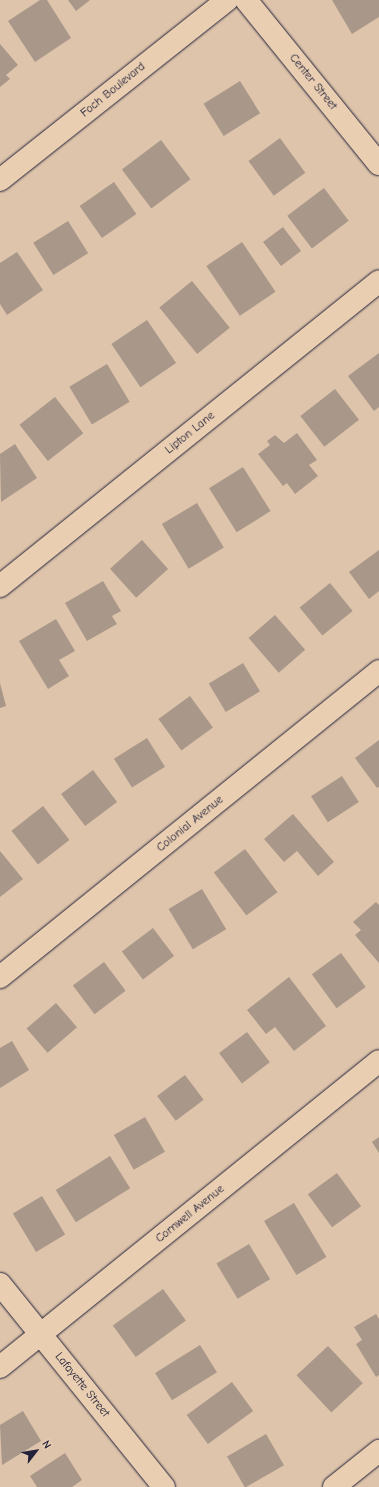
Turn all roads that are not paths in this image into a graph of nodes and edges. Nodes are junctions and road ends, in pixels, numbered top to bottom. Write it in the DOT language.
graph roads {
  1 [pos="226,0"];
  2 [pos="246,0"];
  3 [pos="379,164"];
  4 [pos="0,180"];
  5 [pos="379,281"];
  6 [pos="0,586"];
  7 [pos="379,671"];
  8 [pos="0,977"];
  9 [pos="379,1061"];
  10 [pos="0,1284"];
  11 [pos="41,1334"];
  12 [pos="0,1367"];
  13 [pos="379,1451"];
  14 [pos="164,1487"];
  15 [pos="334,1487"];
  1 -- 4 [label="street, Foch Boulevard"];
  2 -- 3 [label="street, Center Street"];
  5 -- 6 [label="street, Lipton Lane"];
  7 -- 8 [label="street, Colonial Avenue"];
  9 -- 11 [label="street, Cornwell Avenue"];
  10 -- 11 [label="street, Lafayette Street"];
  11 -- 12 [label="street, Cornwell Avenue"];
  11 -- 14 [label="street, Lafayette Street"];
  13 -- 15 [label="street"];
}
